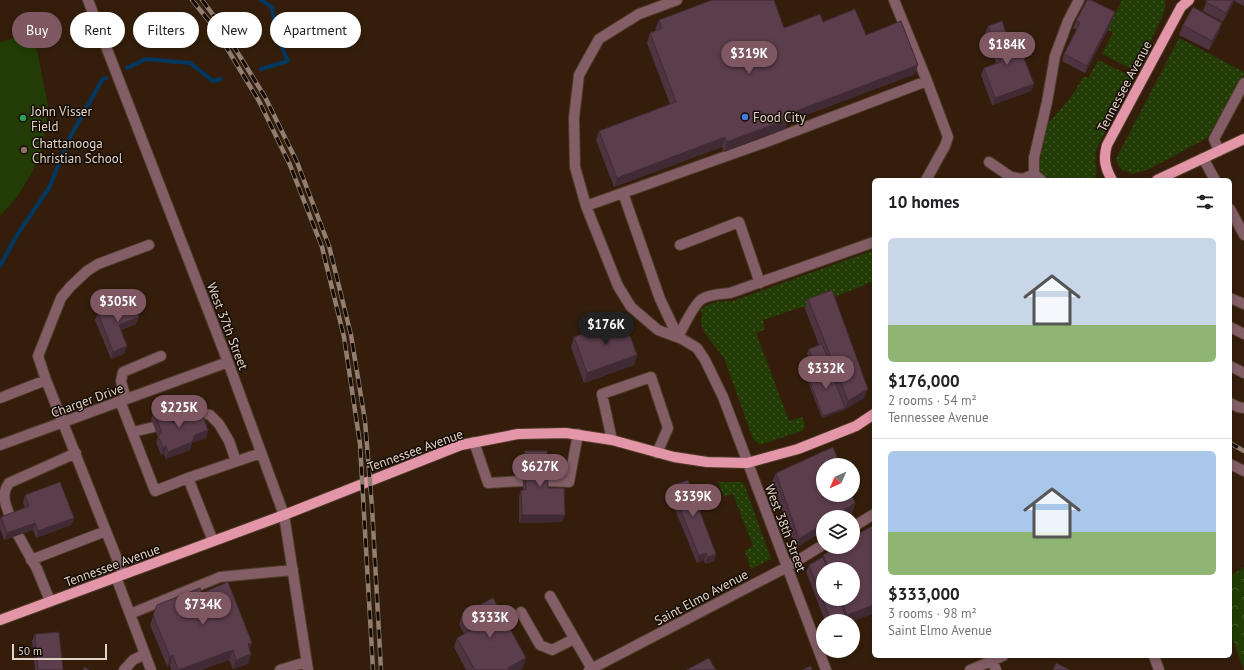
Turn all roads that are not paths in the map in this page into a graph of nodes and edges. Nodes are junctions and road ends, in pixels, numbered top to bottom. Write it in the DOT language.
graph roads {
  1 [pos="88,0"];
  2 [pos="677,0"];
  3 [pos="894,0"];
  4 [pos="1079,0"];
  5 [pos="1183,2"];
  6 [pos="927,81"];
  7 [pos="1244,83"];
  8 [pos="1244,139"];
  9 [pos="1219,151"];
  10 [pos="1203,158"];
  11 [pos="989,162"];
  12 [pos="1038,177"];
  13 [pos="927,178"];
  14 [pos="1017,178"];
  15 [pos="1111,178"];
  16 [pos="1161,178"];
  17 [pos="1214,178"];
  18 [pos="623,193"];
  19 [pos="586,206"];
  20 [pos="1232,213"];
  21 [pos="1244,235"];
  22 [pos="872,243"];
  23 [pos="149,245"];
  24 [pos="680,245"];
  25 [pos="760,283"];
  26 [pos="1232,299"];
  27 [pos="1244,304"];
  28 [pos="1232,328"];
  29 [pos="1244,334"];
  30 [pos="678,337"];
  31 [pos="161,356"];
  32 [pos="228,362"];
  33 [pos="1232,367"];
  34 [pos="1244,372"];
  35 [pos="46,380"];
  36 [pos="0,398"];
  37 [pos="123,400"];
  38 [pos="1232,404"];
  39 [pos="1244,408"];
  40 [pos="872,415"];
  41 [pos="165,420"];
  42 [pos="63,422"];
  43 [pos="153,424"];
  44 [pos="133,432"];
  45 [pos="578,434"];
  46 [pos="612,440"];
  47 [pos="474,442"];
  48 [pos="0,446"];
  49 [pos="76,453"];
  50 [pos="261,453"];
  51 [pos="657,453"];
  52 [pos="236,462"];
  53 [pos="747,463"];
  54 [pos="1232,465"];
  55 [pos="1244,471"];
  56 [pos="188,478"];
  57 [pos="523,481"];
  58 [pos="545,481"];
  59 [pos="284,515"];
  60 [pos="872,515"];
  61 [pos="11,519"];
  62 [pos="860,523"];
  63 [pos="106,532"];
  64 [pos="18,535"];
  65 [pos="213,541"];
  66 [pos="816,549"];
  67 [pos="31,560"];
  68 [pos="787,567"];
  69 [pos="293,570"];
  70 [pos="120,576"];
  71 [pos="550,596"];
  72 [pos="50,602"];
  73 [pos="521,612"];
  74 [pos="130,614"];
  75 [pos="0,620"];
  76 [pos="574,639"];
  77 [pos="145,654"];
  78 [pos="991,658"];
  79 [pos="1155,658"];
  80 [pos="307,666"];
  81 [pos="591,669"];
  82 [pos="124,670"];
  83 [pos="150,670"];
  84 [pos="280,670"];
  85 [pos="826,670"];
  86 [pos="970,670"];
  87 [pos="996,670"];
  88 [pos="1159,670"];
  1 -- 32 [label="street, West 37th Street"];
  2 -- 19 [label="street, West 38th Street"];
  3 -- 6 [label="street"];
  4 -- 12 [label="street"];
  5 -- 15 [label="main road, Tennessee Avenue"];
  6 -- 13 [label="street"];
  6 -- 18 [label="street"];
  7 -- 9 [label="street"];
  8 -- 9 [label="main road"];
  9 -- 10 [label="main road"];
  10 -- 16 [label="main road"];
  10 -- 17 [label="street"];
  11 -- 14 [label="street"];
  18 -- 19 [label="street"];
  18 -- 30 [label="street"];
  19 -- 30 [label="street, West 38th Street"];
  20 -- 21 [label="street"];
  22 -- 25 [label="street"];
  23 -- 35 [label="street"];
  24 -- 25 [label="street"];
  25 -- 30 [label="street"];
  26 -- 27 [label="street"];
  28 -- 29 [label="street"];
  30 -- 53 [label="street, West 38th Street"];
  31 -- 37 [label="street"];
  32 -- 37 [label="street, Charger Drive"];
  32 -- 50 [label="street, West 37th Street"];
  33 -- 34 [label="street"];
  35 -- 36 [label="street"];
  35 -- 42 [label="street"];
  37 -- 42 [label="street, Charger Drive"];
  37 -- 44 [label="street"];
  38 -- 39 [label="street"];
  40 -- 53 [label="main road, Tennessee Avenue"];
  41 -- 52 [label="street"];
  42 -- 48 [label="street, Charger Drive"];
  42 -- 49 [label="street"];
  43 -- 44 [label="street"];
  44 -- 56 [label="street"];
  45 -- 46 [label="main road, Tennessee Avenue"];
  45 -- 47 [label="main road, Tennessee Avenue"];
  45 -- 58 [label="street"];
  46 -- 51 [label="main road, Tennessee Avenue"];
  46 -- 51 [label="street"];
  47 -- 57 [label="street"];
  47 -- 59 [label="main road, Tennessee Avenue"];
  49 -- 61 [label="street"];
  49 -- 63 [label="street"];
  50 -- 52 [label="street"];
  50 -- 59 [label="street, West 37th Street"];
  51 -- 53 [label="main road, Tennessee Avenue"];
  52 -- 56 [label="street"];
  53 -- 68 [label="street, West 38th Street"];
  54 -- 55 [label="street"];
  56 -- 65 [label="street"];
  59 -- 65 [label="main road, Tennessee Avenue"];
  59 -- 69 [label="street, West 37th Street"];
  60 -- 62 [label="street"];
  63 -- 67 [label="street"];
  63 -- 70 [label="street"];
  64 -- 67 [label="street"];
  65 -- 70 [label="main road, Tennessee Avenue"];
  66 -- 68 [label="street, Saint Elmo Avenue"];
  67 -- 72 [label="street"];
  68 -- 81 [label="street, Saint Elmo Avenue"];
  68 -- 85 [label="street, West 38th Street"];
  69 -- 74 [label="street"];
  69 -- 80 [label="street, West 37th Street"];
  70 -- 72 [label="main road, Tennessee Avenue"];
  70 -- 74 [label="street"];
  71 -- 76 [label="street"];
  72 -- 75 [label="main road, Tennessee Avenue"];
  73 -- 76 [label="street"];
  74 -- 77 [label="street"];
  76 -- 81 [label="street"];
  77 -- 82 [label="street"];
  77 -- 83 [label="street"];
  78 -- 86 [label="street"];
  78 -- 87 [label="street"];
  79 -- 88 [label="street"];
  80 -- 84 [label="street"];
}
